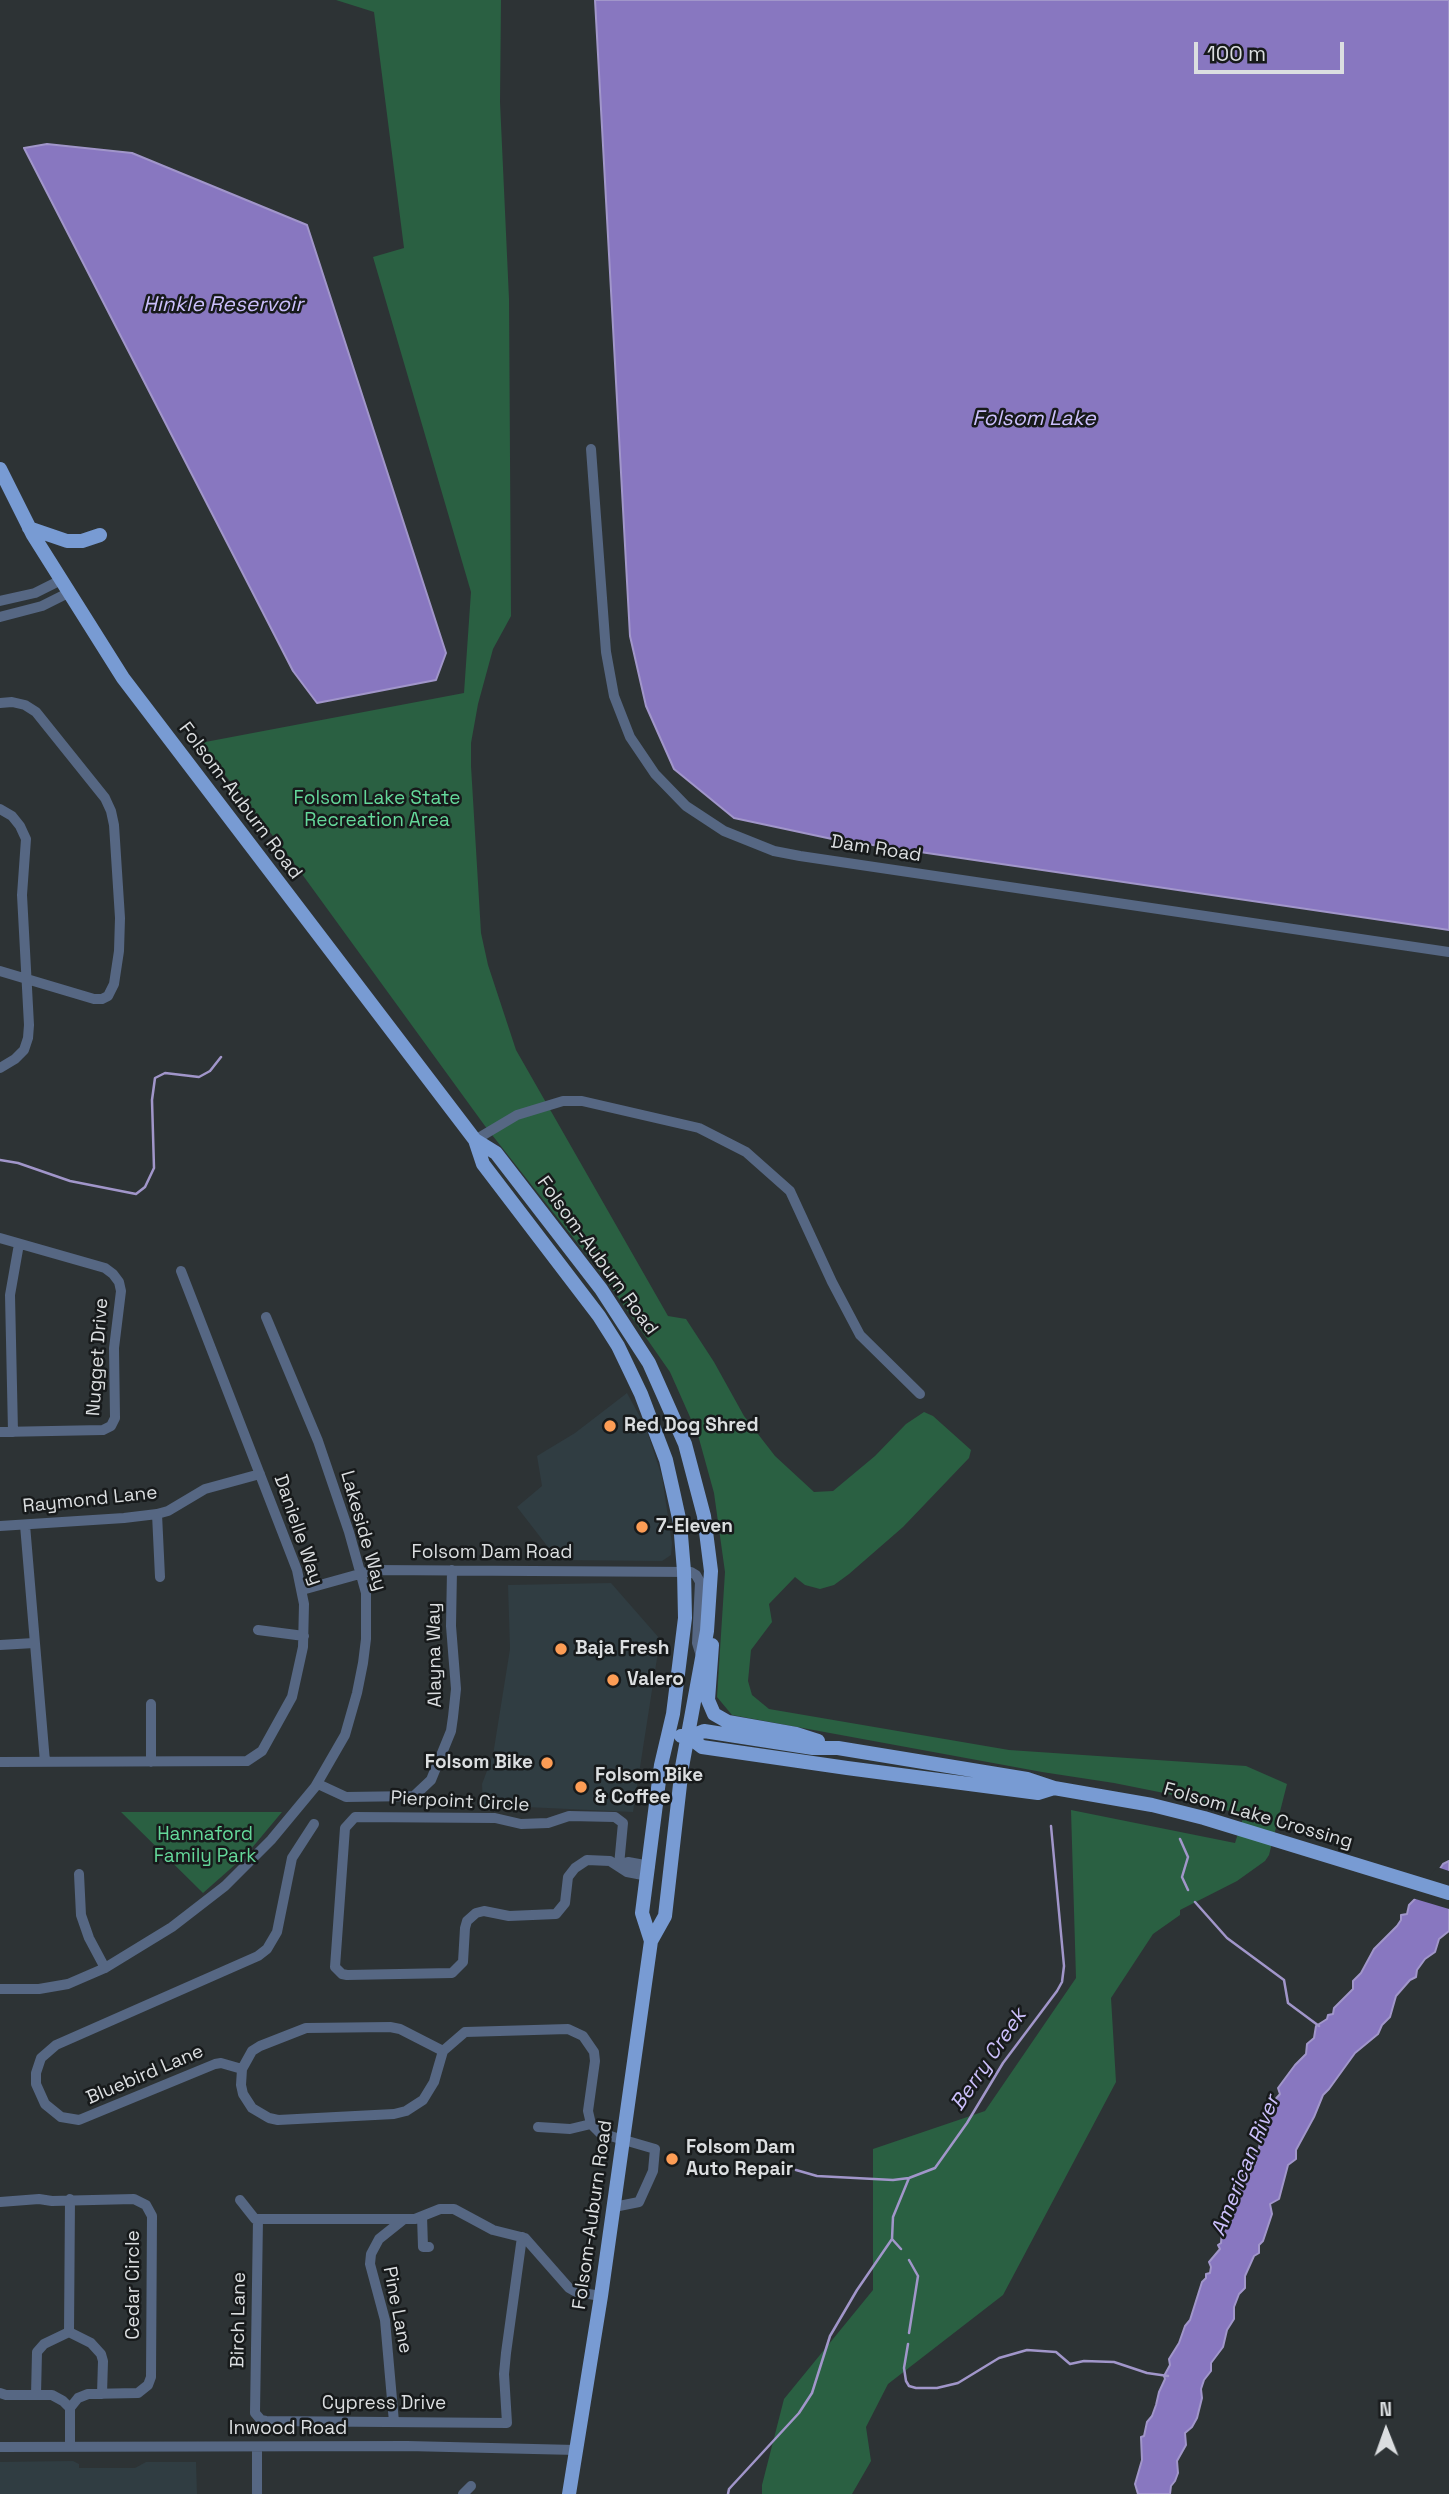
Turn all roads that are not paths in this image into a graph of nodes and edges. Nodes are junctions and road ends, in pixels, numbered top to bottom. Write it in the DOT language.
graph roads {
  1 [pos="590,450"];
  2 [pos="0,469"];
  3 [pos="30,528"];
  4 [pos="100,535"];
  5 [pos="65,586"];
  6 [pos="0,601"];
  7 [pos="0,617"];
  8 [pos="0,703"];
  9 [pos="0,809"];
  10 [pos="1449,953"];
  11 [pos="0,971"];
  12 [pos="26,978"];
  13 [pos="0,1068"];
  14 [pos="475,1140"];
  15 [pos="0,1238"];
  16 [pos="19,1244"];
  17 [pos="181,1271"];
  18 [pos="267,1317"];
  19 [pos="5,1344"];
  20 [pos="920,1394"];
  21 [pos="0,1432"];
  22 [pos="13,1432"];
  23 [pos="260,1474"];
  24 [pos="157,1514"];
  25 [pos="25,1525"];
  26 [pos="0,1527"];
  27 [pos="452,1570"];
  28 [pos="684,1571"];
  29 [pos="362,1574"];
  30 [pos="160,1577"];
  31 [pos="302,1590"];
  32 [pos="258,1630"];
  33 [pos="707,1631"];
  34 [pos="304,1636"];
  35 [pos="34,1643"];
  36 [pos="0,1644"];
  37 [pos="702,1661"];
  38 [pos="151,1703"];
  39 [pos="670,1734"];
  40 [pos="689,1737"];
  41 [pos="838,1748"];
  42 [pos="0,1762"];
  43 [pos="45,1762"];
  44 [pos="151,1762"];
  45 [pos="318,1784"];
  46 [pos="1054,1788"];
  47 [pos="314,1824"];
  48 [pos="619,1865"];
  49 [pos="649,1871"];
  50 [pos="79,1874"];
  51 [pos="1449,1894"];
  52 [pos="651,1941"];
  53 [pos="105,1968"];
  54 [pos="0,1989"];
  55 [pos="443,2051"];
  56 [pos="242,2069"];
  57 [pos="591,2124"];
  58 [pos="538,2127"];
  59 [pos="623,2140"];
  60 [pos="70,2199"];
  61 [pos="240,2200"];
  62 [pos="0,2202"];
  63 [pos="614,2207"];
  64 [pos="422,2216"];
  65 [pos="258,2219"];
  66 [pos="404,2219"];
  67 [pos="522,2237"];
  68 [pos="429,2247"];
  69 [pos="601,2296"];
  70 [pos="69,2332"];
  71 [pos="0,2393"];
  72 [pos="102,2394"];
  73 [pos="36,2395"];
  74 [pos="70,2408"];
  75 [pos="261,2420"];
  76 [pos="394,2422"];
  77 [pos="0,2447"];
  78 [pos="70,2447"];
  79 [pos="257,2447"];
  80 [pos="576,2450"];
  81 [pos="257,2494"];
  82 [pos="569,2494"];
  1 -- 10 [label="street, Dam Road"];
  2 -- 3 [label="main road, Folsom-Auburn Road"];
  3 -- 4 [label="main road"];
  3 -- 5 [label="main road, Folsom-Auburn Road"];
  5 -- 6 [label="street"];
  5 -- 7 [label="street"];
  5 -- 14 [label="main road, Folsom-Auburn Road"];
  8 -- 12 [label="street"];
  9 -- 12 [label="street"];
  11 -- 12 [label="street"];
  12 -- 13 [label="street"];
  14 -- 20 [label="street"];
  14 -- 28 [label="main road, Folsom-Auburn Road"];
  14 -- 33 [label="main road, Folsom-Auburn Road"];
  15 -- 16 [label="street, Nugget Drive"];
  16 -- 19 [label="street"];
  16 -- 22 [label="street, Nugget Drive"];
  17 -- 23 [label="street, Danielle Way"];
  18 -- 29 [label="street, Lakeside Way"];
  19 -- 22 [label="street"];
  21 -- 22 [label="street"];
  23 -- 24 [label="street, Raymond Lane"];
  23 -- 31 [label="street, Danielle Way"];
  24 -- 25 [label="street, Raymond Lane"];
  24 -- 30 [label="street"];
  25 -- 26 [label="street, Raymond Lane"];
  25 -- 35 [label="street"];
  27 -- 28 [label="street, Folsom Dam Road"];
  27 -- 29 [label="street, Folsom Dam Road"];
  27 -- 45 [label="street, Alayna Way"];
  28 -- 37 [label="street"];
  28 -- 39 [label="main road, Folsom-Auburn Road"];
  29 -- 31 [label="street, Folsom Dam Road"];
  29 -- 45 [label="street, Lakeside Way"];
  31 -- 34 [label="street, Danielle Way"];
  32 -- 34 [label="street"];
  33 -- 37 [label="main road, Folsom-Auburn Road"];
  33 -- 41 [label="main road"];
  34 -- 44 [label="street, Danielle Way"];
  35 -- 36 [label="street"];
  35 -- 43 [label="street"];
  37 -- 40 [label="main road, Folsom-Auburn Road"];
  38 -- 44 [label="street"];
  39 -- 40 [label="main road, Folsom Lake Crossing"];
  39 -- 49 [label="main road, Folsom-Auburn Road"];
  40 -- 41 [label="main road, Folsom Lake Crossing"];
  40 -- 46 [label="main road, Folsom Lake Crossing"];
  40 -- 52 [label="main road, Folsom-Auburn Road"];
  41 -- 46 [label="main road, Folsom Lake Crossing"];
  42 -- 43 [label="street, Danielle Way"];
  43 -- 44 [label="street, Danielle Way"];
  45 -- 53 [label="street, Lakeside Way"];
  46 -- 51 [label="main road, Folsom Lake Crossing"];
  47 -- 56 [label="street, Bluebird Lane"];
  48 -- 48 [label="street, Pierpoint Circle"];
  48 -- 49 [label="street, Pierpoint Circle"];
  49 -- 52 [label="main road, Folsom-Auburn Road"];
  50 -- 53 [label="street"];
  52 -- 59 [label="main road, Folsom-Auburn Road"];
  53 -- 54 [label="street, Lakeside Way"];
  55 -- 56 [label="street"];
  55 -- 56 [label="street"];
  55 -- 57 [label="street"];
  57 -- 58 [label="street"];
  57 -- 59 [label="street"];
  59 -- 63 [label="main road, Folsom-Auburn Road"];
  59 -- 63 [label="street"];
  60 -- 62 [label="street, Cedar Circle"];
  60 -- 70 [label="street"];
  60 -- 72 [label="street, Cedar Circle"];
  61 -- 65 [label="street"];
  63 -- 69 [label="main road, Folsom-Auburn Road"];
  64 -- 66 [label="street"];
  64 -- 67 [label="street"];
  64 -- 68 [label="street"];
  65 -- 66 [label="street"];
  65 -- 75 [label="street, Birch Lane"];
  66 -- 76 [label="street, Pine Lane"];
  67 -- 69 [label="street"];
  67 -- 76 [label="street, Cypress Drive"];
  69 -- 80 [label="main road, Folsom-Auburn Road"];
  70 -- 72 [label="street"];
  70 -- 73 [label="street"];
  71 -- 73 [label="street"];
  72 -- 74 [label="street, Cedar Circle"];
  73 -- 74 [label="street"];
  74 -- 78 [label="street"];
  75 -- 76 [label="street, Cypress Drive"];
  77 -- 78 [label="street, Inwood Road"];
  78 -- 79 [label="street, Inwood Road"];
  79 -- 80 [label="street, Inwood Road"];
  79 -- 81 [label="street"];
  80 -- 82 [label="main road, Folsom-Auburn Road"];
}
